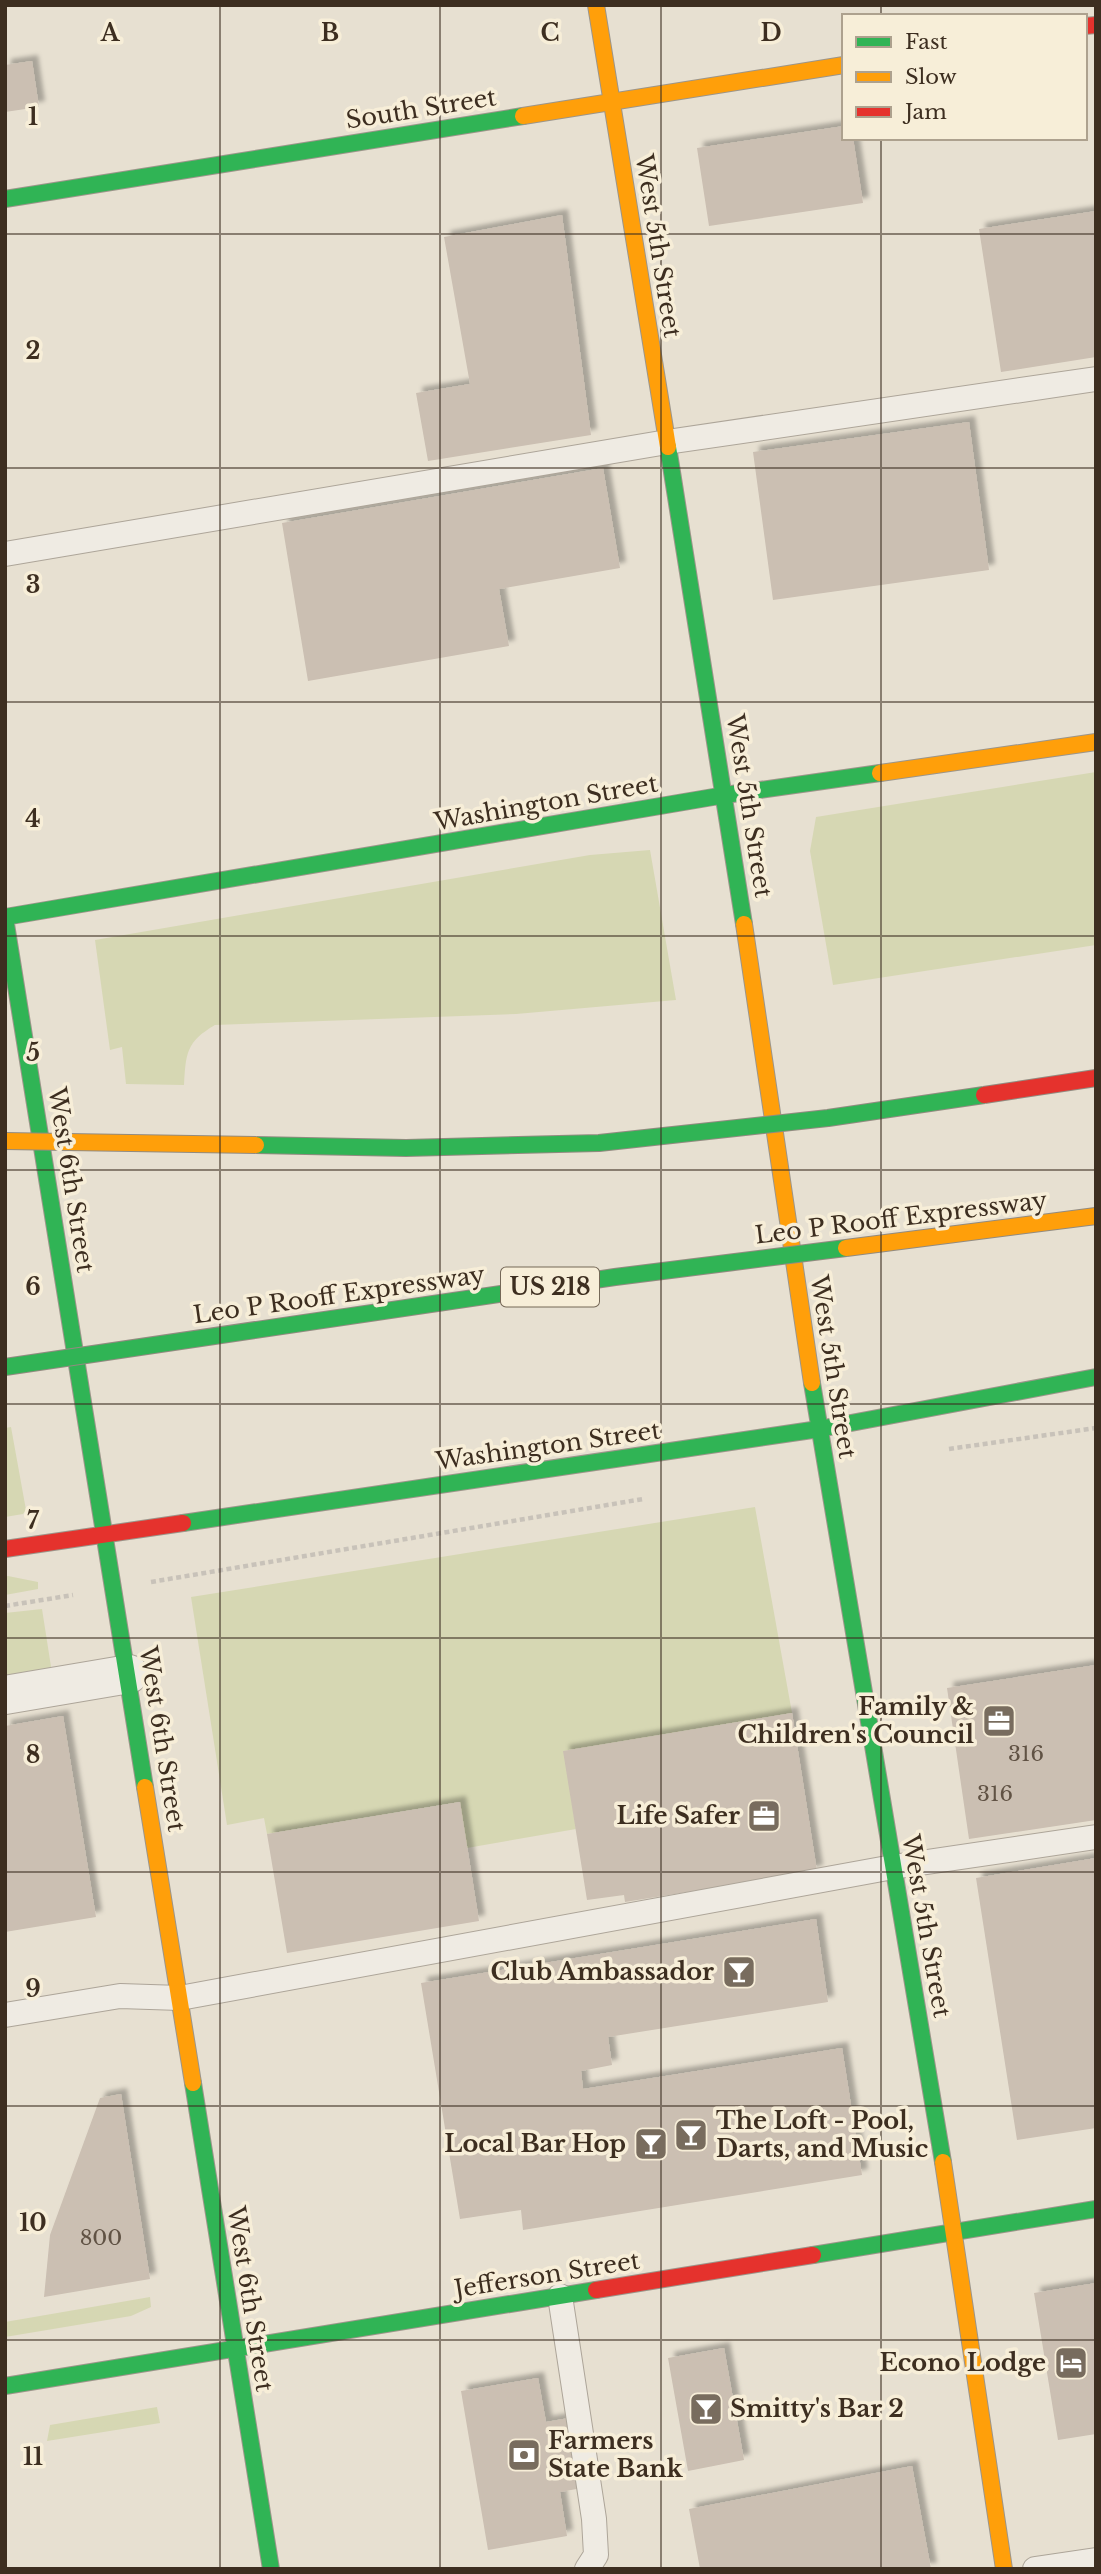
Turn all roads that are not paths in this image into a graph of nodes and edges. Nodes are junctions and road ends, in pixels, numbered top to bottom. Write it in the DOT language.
graph roads {
  1 [pos="596,5"];
  2 [pos="842,65"];
  3 [pos="612,102"];
  4 [pos="5,199"];
  5 [pos="1096,379"];
  6 [pos="667,442"];
  7 [pos="5,554"];
  8 [pos="1096,742"];
  9 [pos="725,795"];
  10 [pos="5,917"];
  11 [pos="1096,1078"];
  12 [pos="5,1141"];
  13 [pos="1096,1216"];
  14 [pos="5,1367"];
  15 [pos="1096,1377"];
  16 [pos="819,1429"];
  17 [pos="106,1533"];
  18 [pos="5,1549"];
  19 [pos="129,1674"];
  20 [pos="5,1695"];
  21 [pos="1096,1837"];
  22 [pos="893,1867"];
  23 [pos="180,1998"];
  24 [pos="5,2015"];
  25 [pos="1096,2209"];
  26 [pos="955,2232"];
  27 [pos="559,2296"];
  28 [pos="235,2349"];
  29 [pos="5,2386"];
  30 [pos="1096,2560"];
  31 [pos="271,2569"];
  32 [pos="587,2569"];
  33 [pos="1004,2569"];
  34 [pos="1035,2569"];
  1 -- 3 [label="main road, West 5th Street"];
  2 -- 3 [label="main road, South Street"];
  3 -- 4 [label="main road, South Street"];
  3 -- 6 [label="main road, West 5th Street"];
  5 -- 6 [label="lane"];
  6 -- 7 [label="lane"];
  6 -- 9 [label="main road, West 5th Street"];
  8 -- 9 [label="main road, Washington Street"];
  9 -- 10 [label="main road, Washington Street"];
  9 -- 16 [label="main road, West 5th Street"];
  10 -- 17 [label="main road, West 6th Street"];
  11 -- 12 [label="main road, bridge"];
  13 -- 14 [label="main road, Leo P Rooff Expressway / US 218, bridge"];
  15 -- 16 [label="main road, Washington Street"];
  16 -- 17 [label="main road, Washington Street"];
  16 -- 22 [label="main road, West 5th Street"];
  17 -- 18 [label="main road, Washington Street"];
  17 -- 19 [label="main road, West 6th Street"];
  19 -- 20 [label="street"];
  19 -- 23 [label="main road, West 6th Street"];
  21 -- 22 [label="lane"];
  22 -- 23 [label="lane"];
  22 -- 26 [label="main road, West 5th Street"];
  23 -- 24 [label="lane"];
  23 -- 28 [label="main road, West 6th Street"];
  25 -- 26 [label="main road, Jefferson Street"];
  26 -- 27 [label="main road, Jefferson Street"];
  26 -- 33 [label="main road, West 5th Street"];
  27 -- 28 [label="main road, Jefferson Street"];
  27 -- 32 [label="lane"];
  28 -- 29 [label="main road, Jefferson Street"];
  28 -- 31 [label="main road, West 6th Street"];
  30 -- 34 [label="lane"];
}
